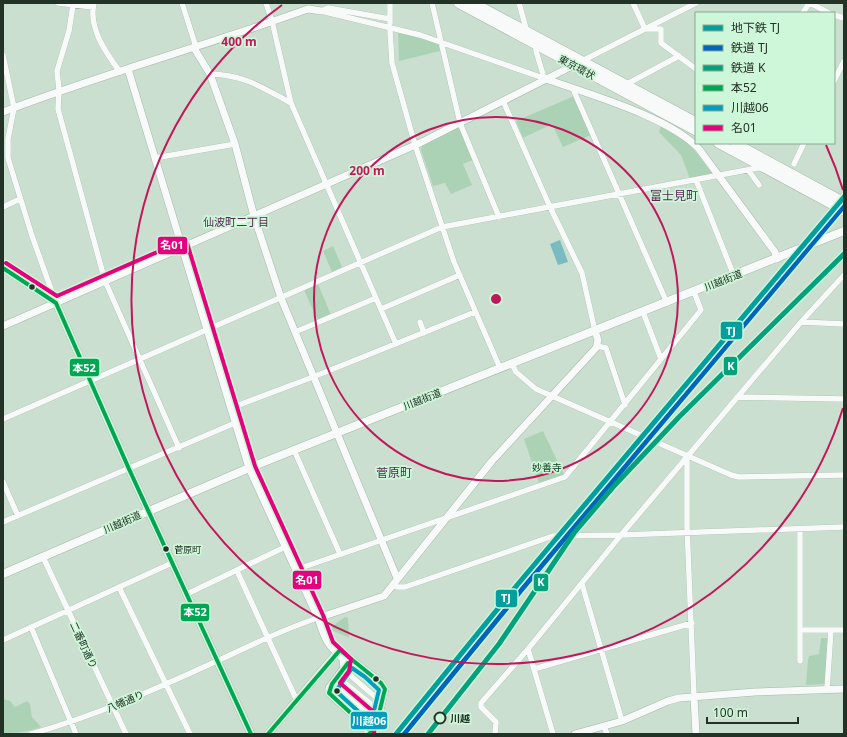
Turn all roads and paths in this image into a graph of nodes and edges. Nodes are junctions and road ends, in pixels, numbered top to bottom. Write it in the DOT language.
graph roads {
  1 [pos="58,3"];
  2 [pos="182,3"];
  3 [pos="266,3"];
  4 [pos="390,3"];
  5 [pos="432,3"];
  6 [pos="458,3"];
  7 [pos="474,3"];
  8 [pos="519,3"];
  9 [pos="633,3"];
  10 [pos="696,3"];
  11 [pos="810,3"];
  12 [pos="73,5"];
  13 [pos="93,5"];
  14 [pos="321,12"];
  15 [pos="805,12"];
  16 [pos="827,12"];
  17 [pos="272,21"];
  18 [pos="645,29"];
  19 [pos="390,31"];
  20 [pos="527,32"];
  21 [pos="440,42"];
  22 [pos="536,45"];
  23 [pos="195,48"];
  24 [pos="3,55"];
  25 [pos="679,56"];
  26 [pos="844,61"];
  27 [pos="578,63"];
  28 [pos="695,68"];
  29 [pos="128,70"];
  30 [pos="120,72"];
  31 [pos="210,74"];
  32 [pos="545,79"];
  33 [pos="835,79"];
  34 [pos="627,84"];
  35 [pos="573,89"];
  36 [pos="59,90"];
  37 [pos="503,101"];
  38 [pos="291,103"];
  39 [pos="14,108"];
  40 [pos="3,112"];
  41 [pos="695,121"];
  42 [pos="460,123"];
  43 [pos="695,130"];
  44 [pos="235,144"];
  45 [pos="720,144"];
  46 [pos="737,144"];
  47 [pos="804,144"];
  48 [pos="415,145"];
  49 [pos="154,158"];
  50 [pos="794,164"];
  51 [pos="764,167"];
  52 [pos="749,171"];
  53 [pos="719,176"];
  54 [pos="696,180"];
  55 [pos="326,184"];
  56 [pos="759,185"];
  57 [pos="619,195"];
  58 [pos="20,200"];
  59 [pos="837,201"];
  60 [pos="3,207"];
  61 [pos="550,207"];
  62 [pos="844,211"];
  63 [pos="254,216"];
  64 [pos="499,217"];
  65 [pos="442,227"];
  66 [pos="844,231"];
  67 [pos="182,247"];
  68 [pos="779,258"];
  69 [pos="361,263"];
  70 [pos="3,268"];
  71 [pos="460,275"];
  72 [pos="844,275"];
  73 [pos="734,276"];
  74 [pos="106,281"];
  75 [pos="694,292"];
  76 [pos="281,298"];
  77 [pos="376,298"];
  78 [pos="56,303"];
  79 [pos="667,303"];
  80 [pos="381,310"];
  81 [pos="475,312"];
  82 [pos="643,312"];
  83 [pos="420,322"];
  84 [pos="801,322"];
  85 [pos="844,324"];
  86 [pos="3,326"];
  87 [pos="207,330"];
  88 [pos="595,331"];
  89 [pos="295,332"];
  90 [pos="424,333"];
  91 [pos="396,344"];
  92 [pos="597,346"];
  93 [pos="140,359"];
  94 [pos="661,359"];
  95 [pos="512,364"];
  96 [pos="500,368"];
  97 [pos="313,377"];
  98 [pos="90,382"];
  99 [pos="552,397"];
  100 [pos="737,397"];
  101 [pos="844,399"];
  102 [pos="625,405"];
  103 [pos="231,408"];
  104 [pos="3,419"];
  105 [pos="610,422"];
  106 [pos="235,423"];
  107 [pos="336,434"];
  108 [pos="179,448"];
  109 [pos="294,450"];
  110 [pos="687,457"];
  111 [pos="249,468"];
  112 [pos="129,469"];
  113 [pos="844,475"];
  114 [pos="3,482"];
  115 [pos="148,511"];
  116 [pos="18,516"];
  117 [pos="446,518"];
  118 [pos="3,522"];
  119 [pos="844,527"];
  120 [pos="800,530"];
  121 [pos="688,533"];
  122 [pos="621,535"];
  123 [pos="381,541"];
  124 [pos="285,547"];
  125 [pos="340,554"];
  126 [pos="43,557"];
  127 [pos="172,563"];
  128 [pos="295,570"];
  129 [pos="237,571"];
  130 [pos="3,574"];
  131 [pos="397,578"];
  132 [pos="582,584"];
  133 [pos="393,585"];
  134 [pos="119,587"];
  135 [pos="187,594"];
  136 [pos="68,610"];
  137 [pos="318,618"];
  138 [pos="692,623"];
  139 [pos="32,627"];
  140 [pos="800,630"];
  141 [pos="831,630"];
  142 [pos="844,630"];
  143 [pos="268,638"];
  144 [pos="3,640"];
  145 [pos="528,649"];
  146 [pos="602,649"];
  147 [pos="338,652"];
  148 [pos="217,661"];
  149 [pos="800,661"];
  150 [pos="358,664"];
  151 [pos="534,668"];
  152 [pos="343,669"];
  153 [pos="337,677"];
  154 [pos="166,684"];
  155 [pos="332,684"];
  156 [pos="384,688"];
  157 [pos="827,689"];
  158 [pos="844,689"];
  159 [pos="694,696"];
  160 [pos="297,701"];
  161 [pos="113,707"];
  162 [pos="371,717"];
  163 [pos="622,721"];
  164 [pos="72,722"];
  165 [pos="604,726"];
  166 [pos="368,732"];
  167 [pos="31,734"];
  168 [pos="76,734"];
  169 [pos="126,734"];
  170 [pos="190,734"];
  171 [pos="251,734"];
  172 [pos="268,734"];
  173 [pos="495,734"];
  174 [pos="552,734"];
  175 [pos="575,734"];
  176 [pos="607,734"];
  177 [pos="696,734"];
  1 -- 12 [label="street"];
  2 -- 23 [label="street"];
  3 -- 17 [label="street"];
  4 -- 14 [label="street"];
  5 -- 21 [label="street"];
  6 -- 22 [label="highway, 東京環状"];
  7 -- 20 [label="highway, 東京環状"];
  8 -- 20 [label="street"];
  9 -- 18 [label="street"];
  10 -- 18 [label="street"];
  11 -- 15 [label="street"];
  11 -- 16 [label="street"];
  12 -- 13 [label="street"];
  12 -- 36 [label="street"];
  13 -- 30 [label="street"];
  14 -- 17 [label="street"];
  14 -- 21 [label="street"];
  17 -- 23 [label="street"];
  17 -- 38 [label="street"];
  18 -- 25 [label="street"];
  18 -- 27 [label="street"];
  19 -- 48 [label="street"];
  20 -- 27 [label="highway, 東京環状"];
  21 -- 32 [label="street"];
  21 -- 42 [label="street"];
  22 -- 27 [label="highway, 東京環状"];
  22 -- 32 [label="street"];
  23 -- 29 [label="street"];
  23 -- 31 [label="street"];
  24 -- 39 [label="street"];
  25 -- 28 [label="street"];
  25 -- 34 [label="street"];
  26 -- 33 [label="street"];
  27 -- 32 [label="street"];
  27 -- 34 [label="highway, 東京環状"];
  27 -- 43 [label="highway, 東京環状"];
  29 -- 30 [label="street"];
  29 -- 49 [label="street"];
  30 -- 36 [label="street"];
  31 -- 38 [label="street"];
  31 -- 44 [label="street"];
  32 -- 35 [label="street"];
  32 -- 37 [label="street"];
  34 -- 41 [label="highway, 東京環状"];
  35 -- 53 [label="street"];
  35 -- 57 [label="street"];
  36 -- 39 [label="street"];
  36 -- 74 [label="street"];
  37 -- 42 [label="street"];
  37 -- 61 [label="street"];
  38 -- 55 [label="street"];
  39 -- 40 [label="street"];
  39 -- 58 [label="street"];
  42 -- 48 [label="street"];
  42 -- 64 [label="street"];
  44 -- 49 [label="street"];
  44 -- 63 [label="street"];
  45 -- 51 [label="highway"];
  46 -- 59 [label="highway"];
  47 -- 50 [label="street"];
  48 -- 55 [label="street"];
  48 -- 65 [label="street"];
  49 -- 67 [label="street"];
  51 -- 52 [label="street"];
  51 -- 59 [label="highway"];
  52 -- 53 [label="street"];
  52 -- 56 [label="street"];
  53 -- 54 [label="street"];
  53 -- 68 [label="street"];
  54 -- 57 [label="street"];
  54 -- 73 [label="street"];
  55 -- 63 [label="street"];
  55 -- 69 [label="street"];
  57 -- 61 [label="street"];
  57 -- 79 [label="street"];
  58 -- 60 [label="street"];
  58 -- 78 [label="street"];
  59 -- 62 [label="highway"];
  61 -- 64 [label="street"];
  61 -- 88 [label="street"];
  63 -- 67 [label="street"];
  63 -- 76 [label="street"];
  64 -- 65 [label="street"];
  65 -- 69 [label="street"];
  65 -- 71 [label="street"];
  66 -- 68 [label="main road, 川越街道"];
  67 -- 74 [label="street"];
  67 -- 87 [label="street"];
  68 -- 73 [label="main road, 川越街道"];
  69 -- 76 [label="street"];
  69 -- 77 [label="street"];
  70 -- 78 [label="street"];
  71 -- 80 [label="street"];
  71 -- 81 [label="street"];
  72 -- 84 [label="street"];
  73 -- 75 [label="main road, 川越街道"];
  74 -- 78 [label="street"];
  74 -- 93 [label="street"];
  75 -- 79 [label="main road, 川越街道"];
  75 -- 94 [label="street"];
  76 -- 87 [label="street"];
  76 -- 89 [label="street"];
  77 -- 80 [label="street"];
  77 -- 89 [label="street"];
  78 -- 86 [label="street"];
  78 -- 98 [label="street"];
  79 -- 82 [label="main road, 川越街道"];
  80 -- 91 [label="street"];
  81 -- 90 [label="street"];
  81 -- 96 [label="street"];
  82 -- 88 [label="main road, 川越街道"];
  82 -- 94 [label="street"];
  83 -- 90 [label="street"];
  84 -- 85 [label="street"];
  84 -- 100 [label="street"];
  87 -- 93 [label="street"];
  87 -- 103 [label="street"];
  88 -- 92 [label="street"];
  88 -- 95 [label="main road, 川越街道"];
  89 -- 97 [label="street"];
  90 -- 91 [label="street"];
  91 -- 97 [label="street"];
  92 -- 99 [label="street"];
  92 -- 102 [label="street"];
  93 -- 98 [label="street"];
  93 -- 108 [label="street"];
  94 -- 102 [label="street"];
  95 -- 96 [label="main road, 川越街道"];
  95 -- 99 [label="street"];
  96 -- 107 [label="main road, 川越街道"];
  97 -- 103 [label="street"];
  97 -- 107 [label="street"];
  98 -- 104 [label="street"];
  98 -- 112 [label="street"];
  99 -- 105 [label="street"];
  99 -- 117 [label="street"];
  100 -- 101 [label="street"];
  100 -- 110 [label="street"];
  102 -- 105 [label="street"];
  103 -- 106 [label="street"];
  105 -- 110 [label="street"];
  105 -- 117 [label="street"];
  106 -- 108 [label="street"];
  106 -- 111 [label="street"];
  107 -- 109 [label="main road, 川越街道"];
  107 -- 123 [label="street"];
  108 -- 112 [label="street"];
  109 -- 111 [label="main road, 川越街道"];
  109 -- 125 [label="street"];
  110 -- 113 [label="street"];
  110 -- 121 [label="street"];
  110 -- 122 [label="street"];
  111 -- 115 [label="main road, 川越街道"];
  111 -- 124 [label="street"];
  112 -- 115 [label="street"];
  112 -- 116 [label="street"];
  114 -- 116 [label="street"];
  115 -- 126 [label="main road, 川越街道"];
  115 -- 127 [label="street"];
  116 -- 118 [label="street"];
  117 -- 123 [label="street"];
  117 -- 131 [label="street"];
  119 -- 120 [label="street"];
  120 -- 121 [label="street"];
  120 -- 140 [label="street"];
  121 -- 122 [label="street"];
  121 -- 138 [label="street"];
  122 -- 132 [label="street"];
  122 -- 133 [label="street"];
  123 -- 125 [label="street"];
  123 -- 131 [label="street"];
  124 -- 128 [label="street"];
  124 -- 129 [label="street"];
  125 -- 128 [label="street"];
  126 -- 130 [label="main road, 川越街道"];
  126 -- 136 [label="street, 二番町通り"];
  127 -- 134 [label="street"];
  127 -- 135 [label="street"];
  128 -- 137 [label="street"];
  129 -- 135 [label="street"];
  129 -- 143 [label="street"];
  131 -- 133 [label="street"];
  132 -- 145 [label="street"];
  132 -- 146 [label="street"];
  133 -- 137 [label="street"];
  134 -- 136 [label="street"];
  134 -- 154 [label="street"];
  135 -- 148 [label="street"];
  136 -- 139 [label="street"];
  136 -- 161 [label="street, 二番町通り"];
  137 -- 143 [label="street, 八幡通り"];
  137 -- 147 [label="street"];
  138 -- 146 [label="street"];
  138 -- 159 [label="street"];
  139 -- 144 [label="street"];
  139 -- 164 [label="street"];
  140 -- 141 [label="street"];
  140 -- 149 [label="street"];
  141 -- 142 [label="street"];
  141 -- 157 [label="street"];
  143 -- 148 [label="street, 八幡通り"];
  143 -- 160 [label="street"];
  145 -- 151 [label="street"];
  145 -- 173 [label="street"];
  146 -- 151 [label="street"];
  146 -- 163 [label="street"];
  147 -- 150 [label="street"];
  147 -- 152 [label="street"];
  147 -- 160 [label="street"];
  148 -- 154 [label="street, 八幡通り"];
  148 -- 171 [label="street"];
  150 -- 152 [label="street"];
  150 -- 156 [label="street"];
  151 -- 174 [label="street"];
  152 -- 153 [label="street"];
  152 -- 156 [label="street"];
  153 -- 155 [label="street"];
  153 -- 162 [label="street"];
  154 -- 161 [label="street, 八幡通り"];
  154 -- 170 [label="street"];
  155 -- 162 [label="street"];
  155 -- 166 [label="street"];
  156 -- 166 [label="street"];
  157 -- 158 [label="street"];
  157 -- 159 [label="street"];
  159 -- 163 [label="street"];
  159 -- 177 [label="street"];
  160 -- 172 [label="street"];
  161 -- 164 [label="street, 八幡通り"];
  161 -- 169 [label="street, 二番町通り"];
  162 -- 166 [label="street"];
  163 -- 165 [label="street"];
  164 -- 167 [label="street, 八幡通り"];
  164 -- 168 [label="street"];
  165 -- 175 [label="street"];
  165 -- 176 [label="street"];
}
